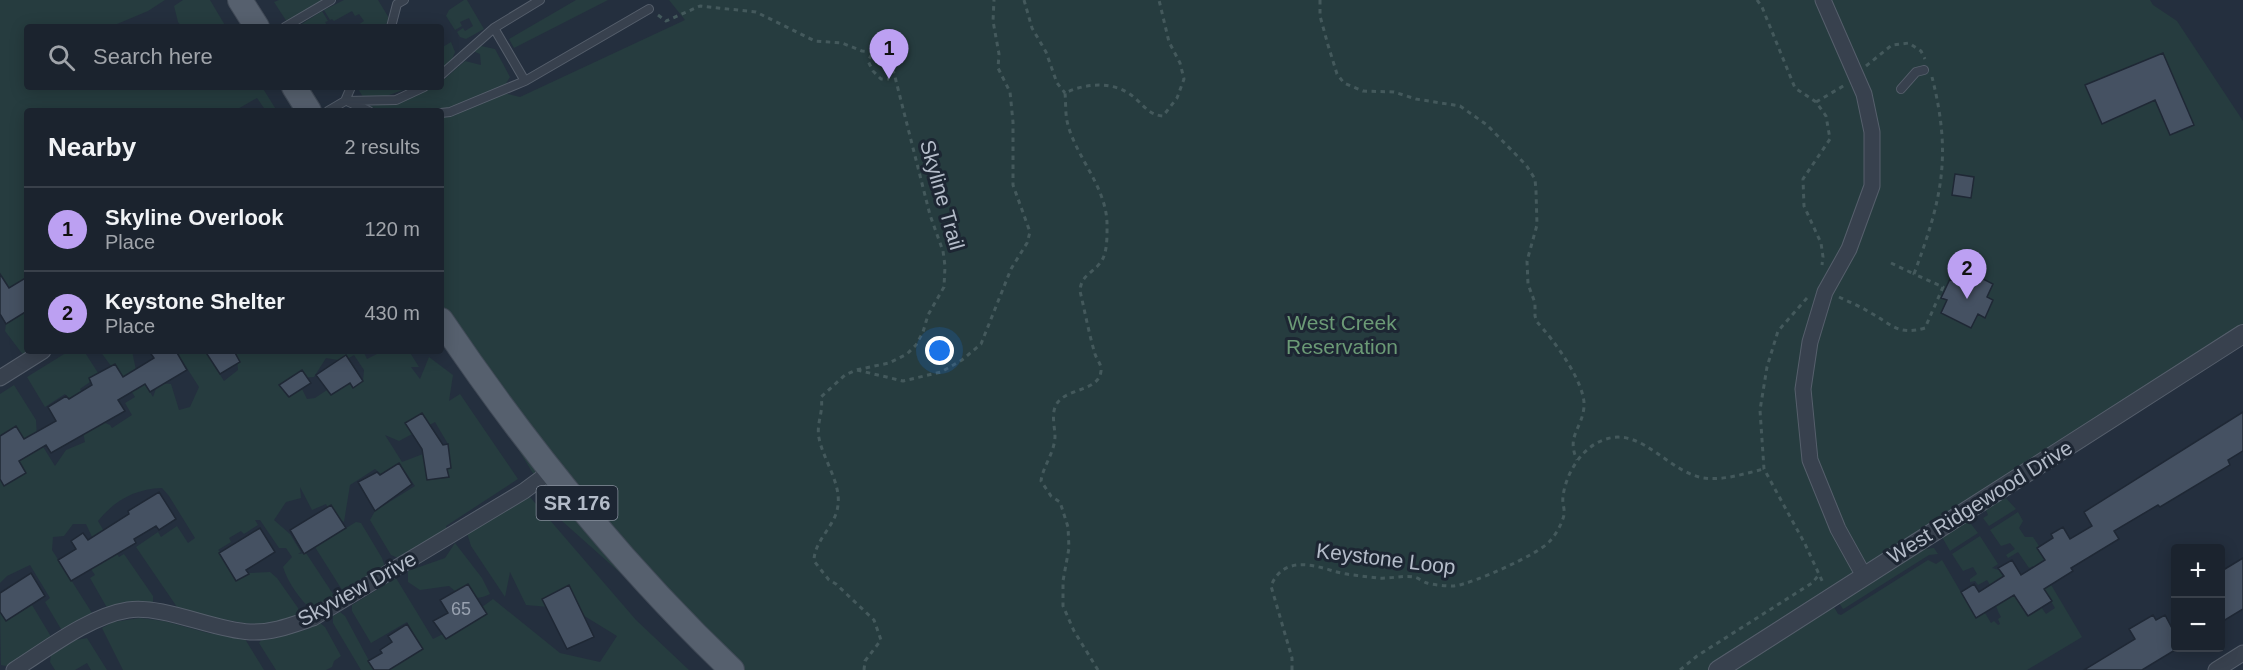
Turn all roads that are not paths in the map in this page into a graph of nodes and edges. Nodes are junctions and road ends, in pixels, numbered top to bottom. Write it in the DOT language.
graph roads {
  1 [pos="240,0"];
  2 [pos="331,0"];
  3 [pos="540,0"];
  4 [pos="1823,0"];
  5 [pos="397,2"];
  6 [pos="649,9"];
  7 [pos="255,24"];
  8 [pos="290,24"];
  9 [pos="392,24"];
  10 [pos="494,28"];
  11 [pos="1926,68"];
  12 [pos="444,72"];
  13 [pos="525,81"];
  14 [pos="1901,89"];
  15 [pos="296,90"];
  16 [pos="350,90"];
  17 [pos="418,90"];
  18 [pos="345,101"];
  19 [pos="307,108"];
  20 [pos="333,108"];
  21 [pos="362,108"];
  22 [pos="444,113"];
  23 [pos="444,324"];
  24 [pos="2243,334"];
  25 [pos="38,354"];
  26 [pos="0,378"];
  27 [pos="551,471"];
  28 [pos="1864,576"];
  29 [pos="2243,653"];
  30 [pos="14,670"];
  31 [pos="732,670"];
  32 [pos="1718,670"];
  33 [pos="2216,670"];
  1 -- 7 [label="main road"];
  2 -- 8 [label="lane"];
  3 -- 10 [label="lane"];
  4 -- 28 [label="street"];
  5 -- 9 [label="lane"];
  6 -- 13 [label="lane"];
  10 -- 12 [label="lane"];
  10 -- 13 [label="lane"];
  11 -- 14 [label="lane"];
  13 -- 22 [label="lane"];
  15 -- 19 [label="main road"];
  16 -- 18 [label="lane"];
  17 -- 18 [label="lane"];
  18 -- 20 [label="lane"];
  18 -- 21 [label="lane"];
  23 -- 27 [label="main road, SR 176"];
  24 -- 28 [label="street, West Ridgewood Drive"];
  25 -- 26 [label="street"];
  27 -- 30 [label="street, Skyview Drive"];
  27 -- 31 [label="main road, SR 176"];
  28 -- 32 [label="street, West Ridgewood Drive"];
  29 -- 33 [label="street"];
}
